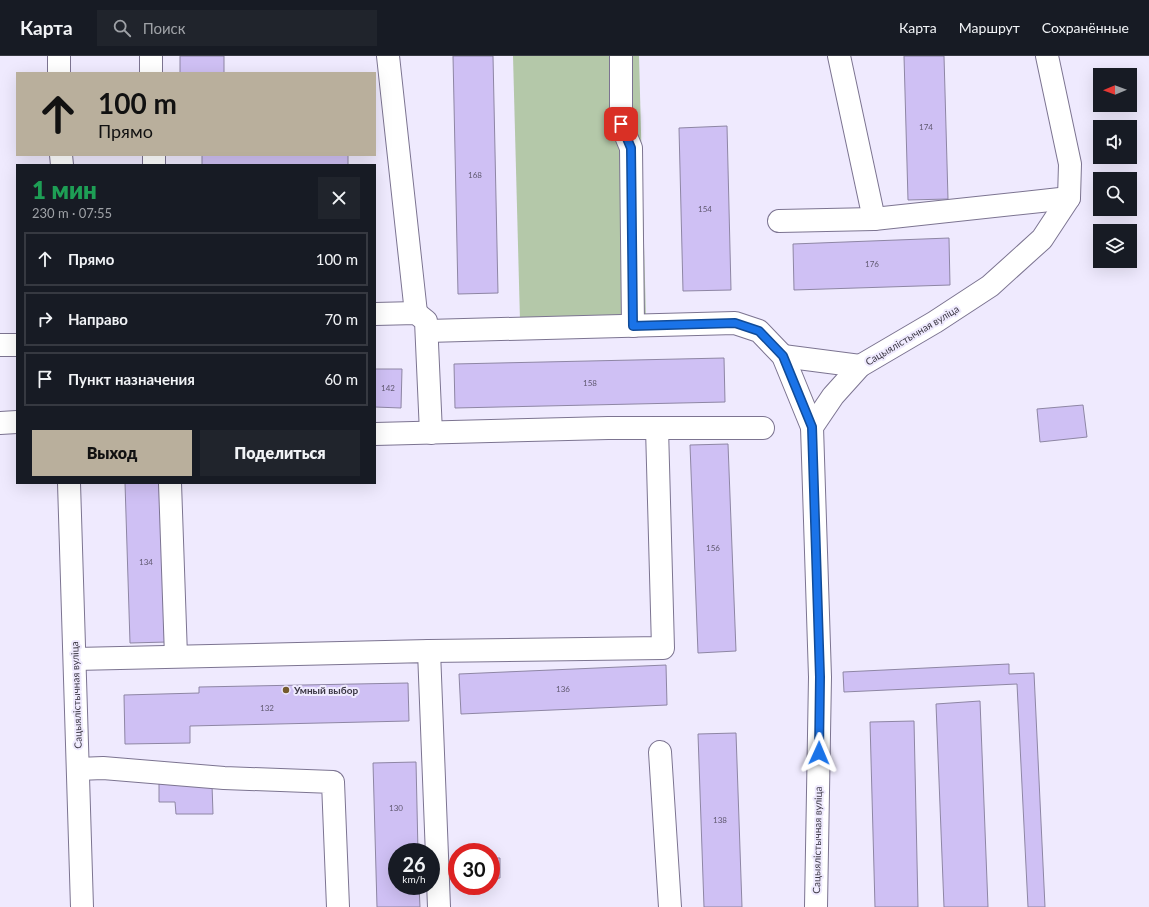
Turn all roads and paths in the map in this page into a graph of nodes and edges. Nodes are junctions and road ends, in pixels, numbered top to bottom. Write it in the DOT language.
graph roads {
  1 [pos="59,56"];
  2 [pos="151,56"];
  3 [pos="388,56"];
  4 [pos="621,56"];
  5 [pos="839,56"];
  6 [pos="1047,56"];
  7 [pos="59,72"];
  8 [pos="151,72"];
  9 [pos="1068,198"];
  10 [pos="874,219"];
  11 [pos="779,221"];
  12 [pos="376,314"];
  13 [pos="421,322"];
  14 [pos="633,326"];
  15 [pos="0,345"];
  16 [pos="16,345"];
  17 [pos="783,356"];
  18 [pos="860,366"];
  19 [pos="16,422"];
  20 [pos="0,423"];
  21 [pos="812,427"];
  22 [pos="657,428"];
  23 [pos="763,428"];
  24 [pos="431,433"];
  25 [pos="376,434"];
  26 [pos="69,484"];
  27 [pos="170,484"];
  28 [pos="429,651"];
  29 [pos="176,656"];
  30 [pos="75,659"];
  31 [pos="660,752"];
  32 [pos="78,769"];
  33 [pos="82,907"];
  34 [pos="338,907"];
  35 [pos="439,907"];
  36 [pos="670,907"];
  37 [pos="816,907"];
  1 -- 7 [label="street"];
  2 -- 8 [label="street"];
  3 -- 13 [label="street"];
  4 -- 14 [label="street"];
  5 -- 10 [label="street"];
  6 -- 9 [label="street, Сацыялістычная вуліца"];
  9 -- 10 [label="street"];
  9 -- 18 [label="street, Сацыялістычная вуліца"];
  10 -- 11 [label="street"];
  12 -- 13 [label="street"];
  13 -- 14 [label="street"];
  13 -- 24 [label="street"];
  14 -- 17 [label="street"];
  15 -- 16 [label="street"];
  17 -- 18 [label="street"];
  17 -- 21 [label="street"];
  18 -- 21 [label="street, Сацыялістычная вуліца"];
  19 -- 20 [label="street"];
  21 -- 37 [label="street, Сацыялістычная вуліца"];
  22 -- 23 [label="street"];
  22 -- 24 [label="street"];
  22 -- 28 [label="street"];
  24 -- 25 [label="street"];
  26 -- 30 [label="street, Сацыялістычная вуліца"];
  27 -- 29 [label="street"];
  28 -- 29 [label="street"];
  28 -- 35 [label="street"];
  29 -- 30 [label="street"];
  30 -- 32 [label="street, Сацыялістычная вуліца"];
  31 -- 36 [label="street"];
  32 -- 33 [label="street, Сацыялістычная вуліца"];
  32 -- 34 [label="street"];
}
